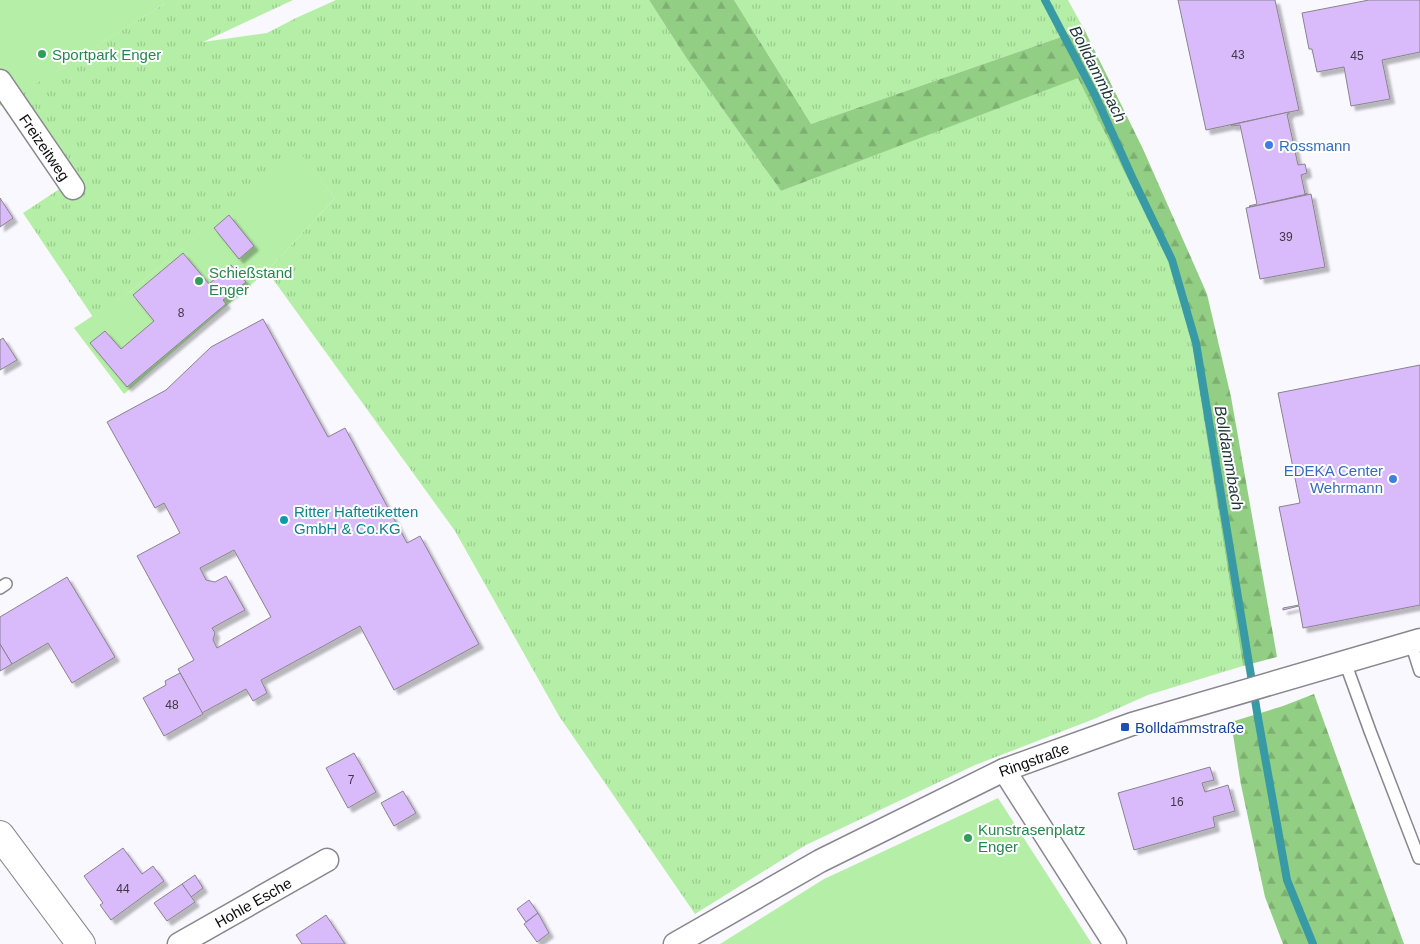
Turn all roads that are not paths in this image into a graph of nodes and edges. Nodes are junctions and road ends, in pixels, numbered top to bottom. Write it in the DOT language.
graph roads {
  1 [pos="0,81"];
  2 [pos="73,188"];
  3 [pos="1416,641"];
  4 [pos="1345,662"];
  5 [pos="1420,671"];
  6 [pos="1004,770"];
  7 [pos="0,835"];
  8 [pos="1420,858"];
  9 [pos="327,860"];
  10 [pos="81,944"];
  11 [pos="178,944"];
  12 [pos="675,944"];
  13 [pos="1115,944"];
  1 -- 2 [label="street, Freizeitweg"];
  3 -- 4 [label="street, Ringstraße"];
  3 -- 5 [label="lane"];
  4 -- 6 [label="street, Ringstraße"];
  4 -- 8 [label="lane"];
  6 -- 12 [label="street, Ringstraße"];
  6 -- 13 [label="street"];
  7 -- 10 [label="main road"];
  9 -- 11 [label="street, Hohle Esche"];
}
